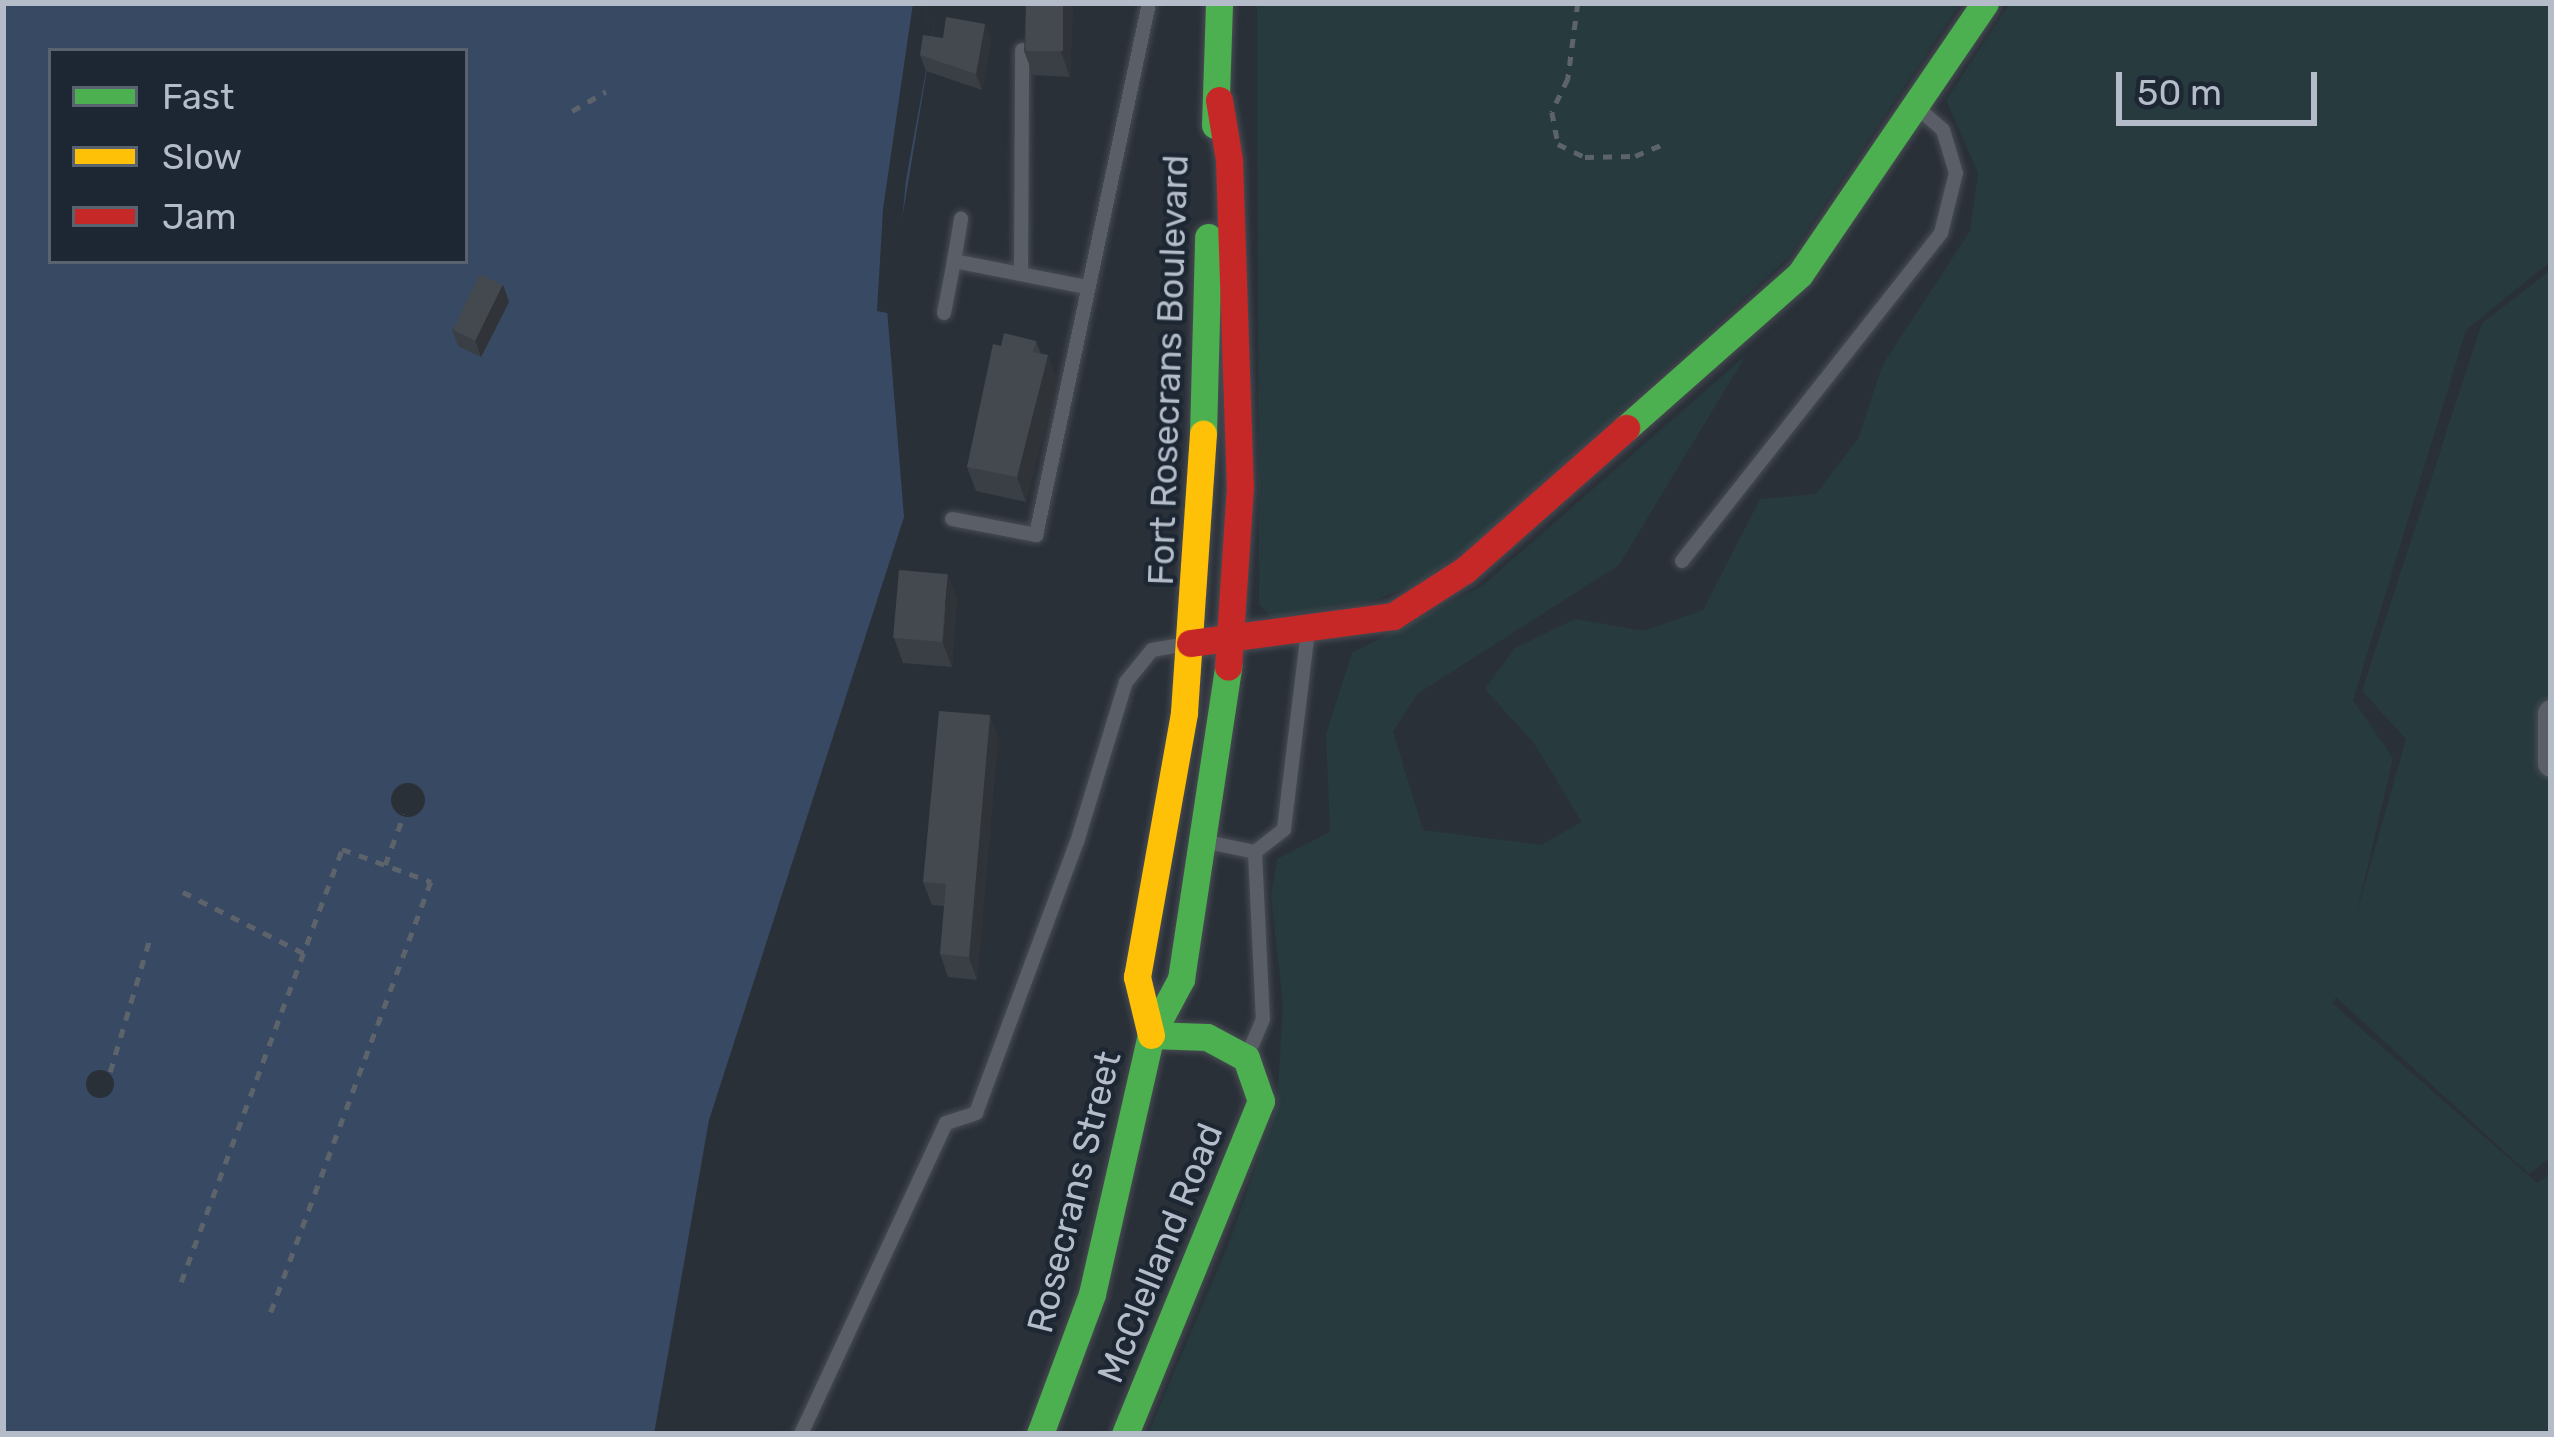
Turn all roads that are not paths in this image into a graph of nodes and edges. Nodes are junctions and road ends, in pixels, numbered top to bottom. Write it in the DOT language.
graph roads {
  1 [pos="1149,3"];
  2 [pos="1220,3"];
  3 [pos="1985,3"];
  4 [pos="1022,50"];
  5 [pos="1219,100"];
  6 [pos="1915,106"];
  7 [pos="961,219"];
  8 [pos="954,261"];
  9 [pos="1021,274"];
  10 [pos="1087,287"];
  11 [pos="944,313"];
  12 [pos="952,519"];
  13 [pos="1682,561"];
  14 [pos="1308,632"];
  15 [pos="1232,642"];
  16 [pos="1190,643"];
  17 [pos="2551,713"];
  18 [pos="2551,764"];
  19 [pos="1207,842"];
  20 [pos="1255,852"];
  21 [pos="1150,1035"];
  22 [pos="1246,1058"];
  23 [pos="801,1434"];
  24 [pos="1040,1434"];
  25 [pos="1125,1434"];
  1 -- 10 [label="lane"];
  2 -- 5 [label="street, Fort Rosecrans Boulevard"];
  3 -- 6 [label="street"];
  4 -- 9 [label="lane"];
  5 -- 15 [label="street, Fort Rosecrans Boulevard"];
  5 -- 16 [label="street, Fort Rosecrans Boulevard"];
  6 -- 13 [label="lane"];
  6 -- 14 [label="street"];
  7 -- 8 [label="lane"];
  8 -- 9 [label="lane"];
  8 -- 11 [label="lane"];
  9 -- 10 [label="lane"];
  10 -- 12 [label="lane"];
  14 -- 15 [label="street"];
  14 -- 20 [label="lane"];
  15 -- 16 [label="street"];
  15 -- 19 [label="street, Rosecrans Street"];
  16 -- 21 [label="street, Rosecrans Street"];
  16 -- 23 [label="lane"];
  17 -- 18 [label="street"];
  19 -- 20 [label="lane"];
  19 -- 21 [label="street, Rosecrans Street"];
  20 -- 22 [label="lane"];
  21 -- 22 [label="street"];
  21 -- 24 [label="street, Rosecrans Street"];
  22 -- 25 [label="street, McClelland Road"];
}
